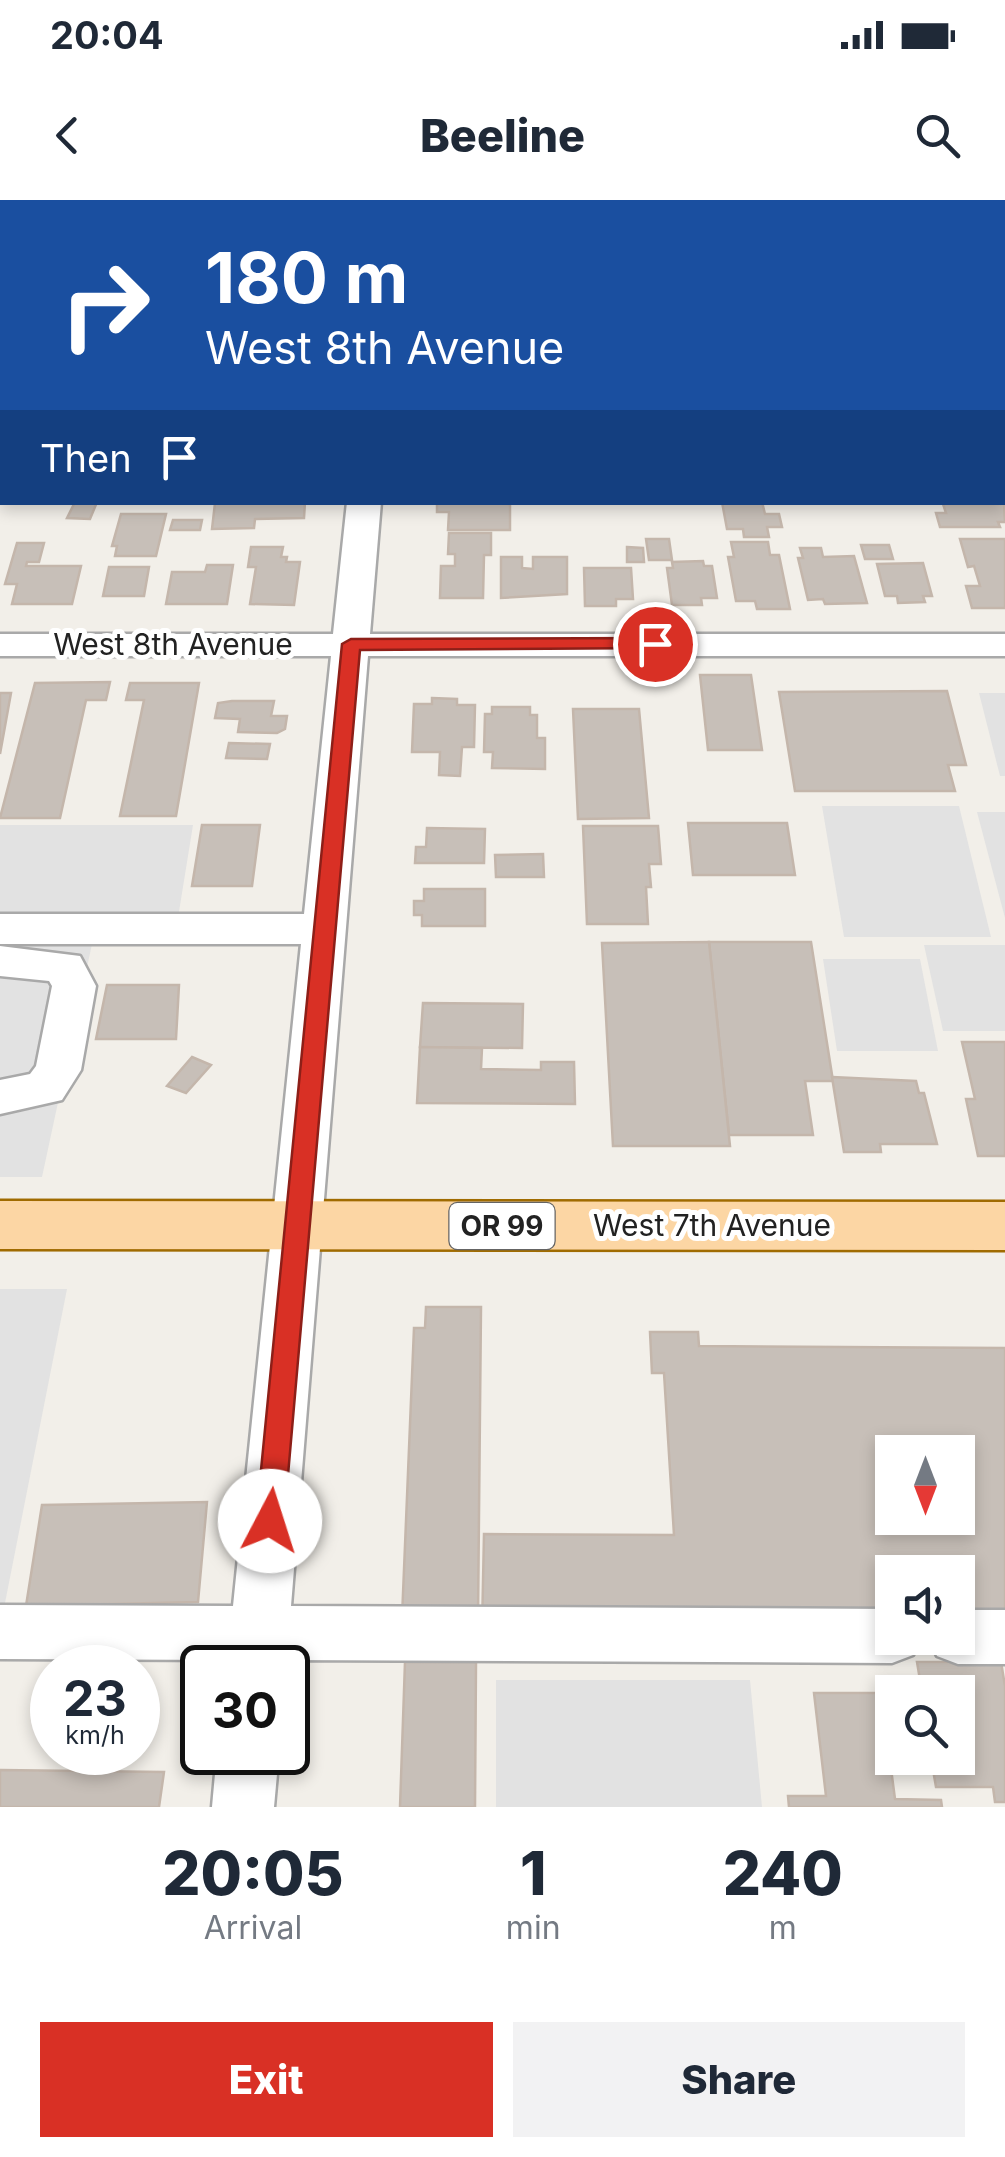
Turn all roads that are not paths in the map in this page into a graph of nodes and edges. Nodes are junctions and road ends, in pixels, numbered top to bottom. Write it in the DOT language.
graph roads {
  1 [pos="364,505"];
  2 [pos="351,644"];
  3 [pos="0,645"];
  4 [pos="1005,645"];
  5 [pos="0,929"];
  6 [pos="324,929"];
  7 [pos="0,961"];
  8 [pos="0,1097"];
  9 [pos="0,1225"];
  10 [pos="297,1226"];
  11 [pos="1005,1226"];
  12 [pos="0,1632"];
  13 [pos="875,1636"];
  14 [pos="975,1636"];
  15 [pos="1005,1637"];
  16 [pos="186,1645"];
  17 [pos="258,1645"];
  18 [pos="310,1649"];
  19 [pos="246,1775"];
  20 [pos="243,1807"];
  1 -- 2 [label="street"];
  2 -- 3 [label="street, West 8th Avenue"];
  2 -- 4 [label="street, West 8th Avenue"];
  2 -- 6 [label="street"];
  5 -- 6 [label="street"];
  6 -- 10 [label="street"];
  7 -- 8 [label="street"];
  9 -- 10 [label="main road, West 7th Avenue / OR 99"];
  10 -- 11 [label="main road, West 7th Avenue / OR 99"];
  10 -- 17 [label="street"];
  12 -- 16 [label="street"];
  13 -- 18 [label="street"];
  14 -- 15 [label="street"];
  19 -- 20 [label="street"];
}
